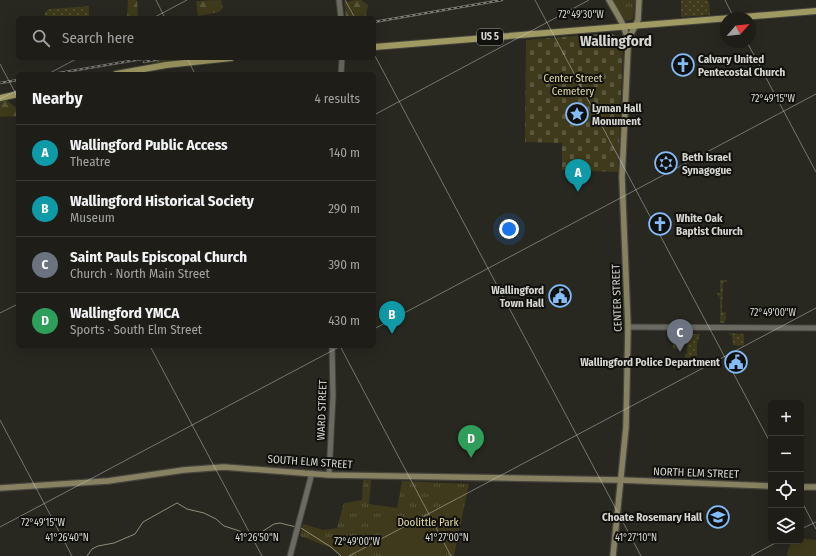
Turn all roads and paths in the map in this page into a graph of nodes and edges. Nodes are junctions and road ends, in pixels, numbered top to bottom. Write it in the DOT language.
graph roads {
  1 [pos="339,0"];
  2 [pos="609,0"];
  3 [pos="639,0"];
  4 [pos="816,11"];
  5 [pos="341,16"];
  6 [pos="635,25"];
  7 [pos="623,26"];
  8 [pos="628,40"];
  9 [pos="376,47"];
  10 [pos="212,60"];
  11 [pos="342,60"];
  12 [pos="127,72"];
  13 [pos="341,72"];
  14 [pos="16,94"];
  15 [pos="0,98"];
  16 [pos="628,327"];
  17 [pos="816,328"];
  18 [pos="332,348"];
  19 [pos="312,473"];
  20 [pos="329,475"];
  21 [pos="620,480"];
  22 [pos="768,486"];
  23 [pos="804,486"];
  24 [pos="816,487"];
  25 [pos="0,488"];
  26 [pos="290,556"];
  27 [pos="613,556"];
  1 -- 5 [label="street"];
  2 -- 7 [label="main road, CENTER STREET"];
  3 -- 6 [label="main road, CENTER STREET"];
  4 -- 6 [label="main road, US 5"];
  6 -- 7 [label="main road, US 5"];
  6 -- 8 [label="main road, CENTER STREET"];
  7 -- 8 [label="main road, CENTER STREET"];
  7 -- 9 [label="main road, US 5"];
  8 -- 16 [label="main road, CENTER STREET"];
  10 -- 12 [label="main road"];
  11 -- 13 [label="street"];
  14 -- 15 [label="main road"];
  16 -- 17 [label="street"];
  16 -- 21 [label="main road, CENTER STREET"];
  18 -- 20 [label="street, WARD STREET"];
  19 -- 20 [label="main road, SOUTH ELM STREET"];
  19 -- 25 [label="main road, SOUTH ELM STREET"];
  19 -- 26 [label="street"];
  20 -- 21 [label="main road, SOUTH ELM STREET"];
  21 -- 22 [label="main road, NORTH ELM STREET"];
  21 -- 27 [label="main road, CENTER STREET"];
  23 -- 24 [label="main road"];
}
